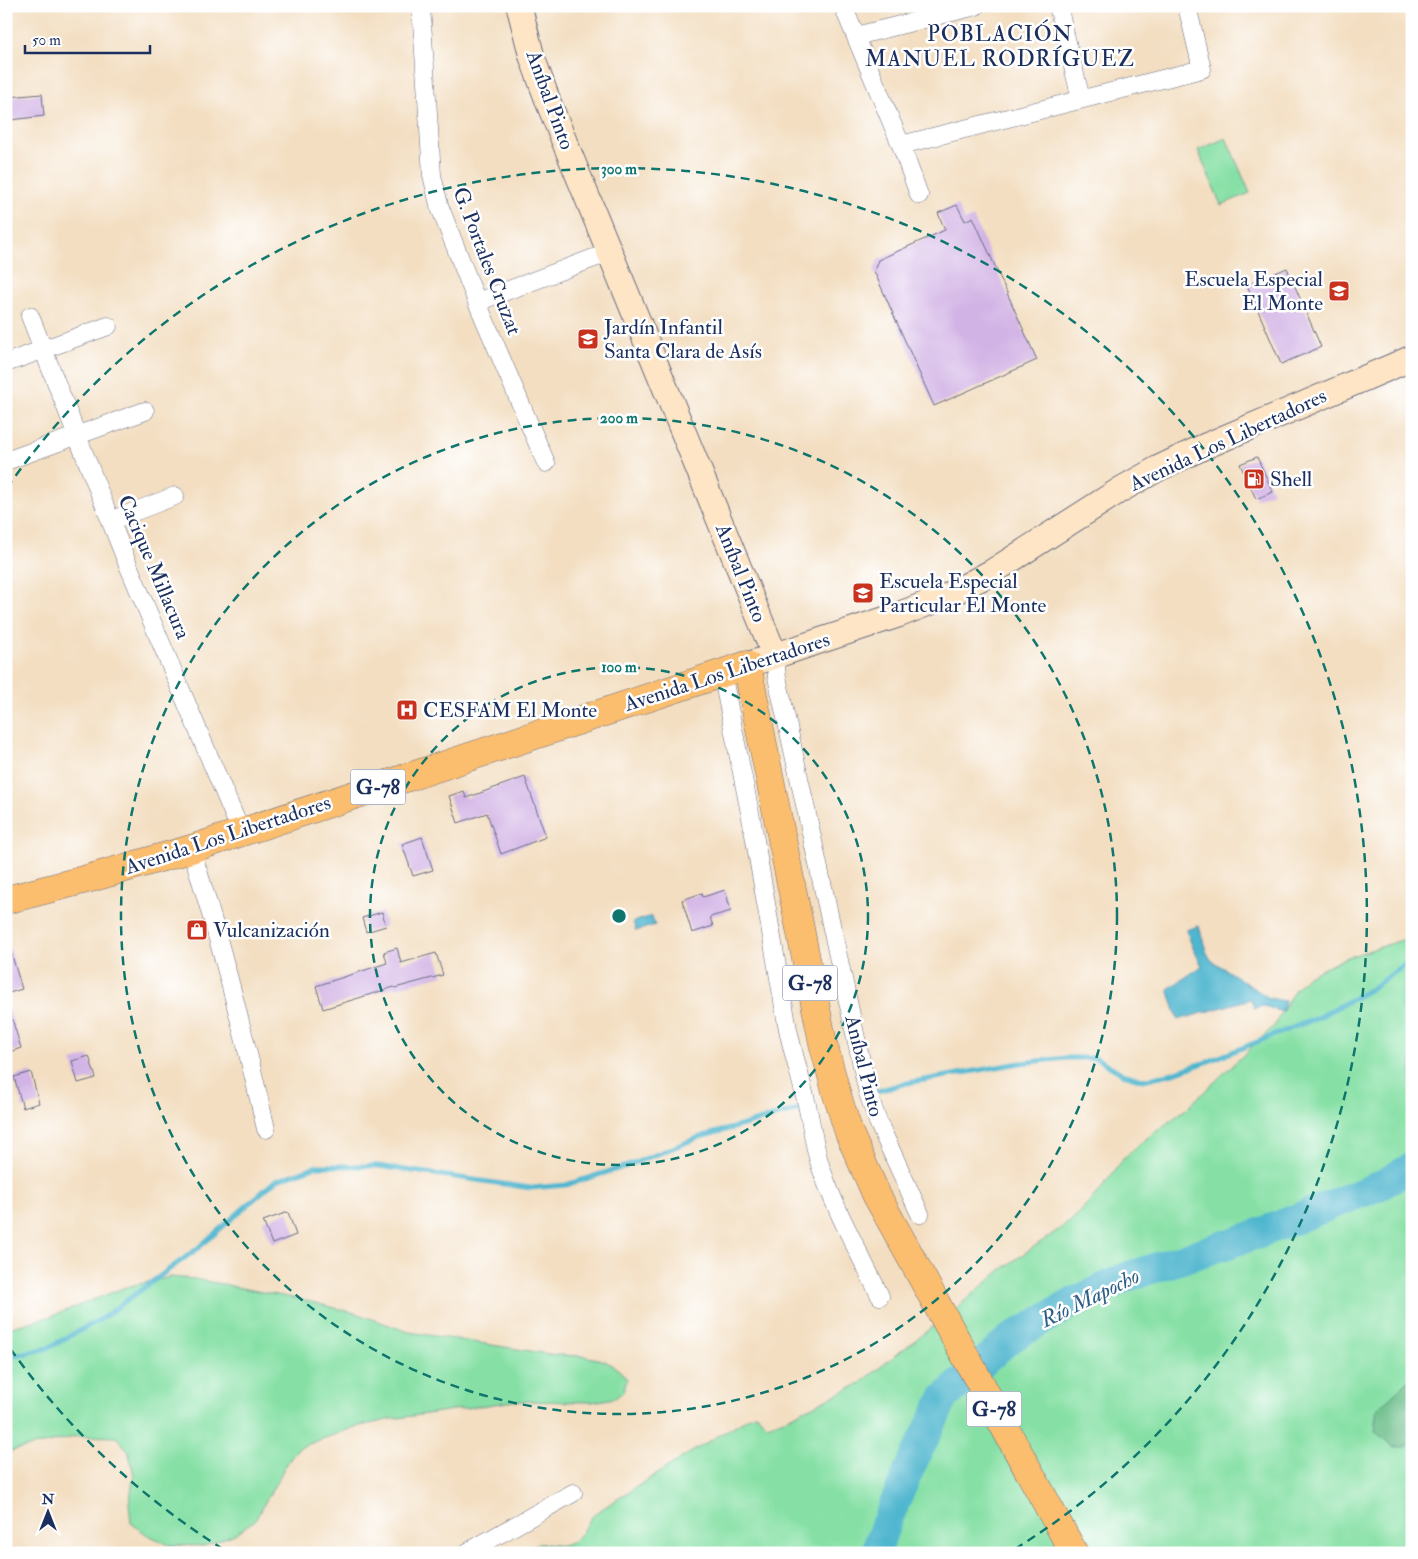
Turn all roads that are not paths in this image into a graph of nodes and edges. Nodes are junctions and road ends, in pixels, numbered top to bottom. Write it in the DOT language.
graph roads {
  1 [pos="421,6"];
  2 [pos="519,6"];
  3 [pos="843,6"];
  4 [pos="976,6"];
  5 [pos="1058,6"];
  6 [pos="1186,6"];
  7 [pos="856,36"];
  8 [pos="1081,99"];
  9 [pos="901,145"];
  10 [pos="919,195"];
  11 [pos="610,252"];
  12 [pos="477,302"];
  13 [pos="30,316"];
  14 [pos="108,326"];
  15 [pos="43,350"];
  16 [pos="1412,358"];
  17 [pos="6,363"];
  18 [pos="145,411"];
  19 [pos="76,436"];
  20 [pos="6,460"];
  21 [pos="546,463"];
  22 [pos="175,496"];
  23 [pos="110,521"];
  24 [pos="775,656"];
  25 [pos="740,674"];
  26 [pos="732,724"];
  27 [pos="241,832"];
  28 [pos="191,849"];
  29 [pos="6,900"];
  30 [pos="266,1129"];
  31 [pos="920,1214"];
  32 [pos="880,1296"];
  33 [pos="573,1493"];
  34 [pos="466,1553"];
  35 [pos="1074,1553"];
  1 -- 12 [label="street, G. Portales Cruzat"];
  2 -- 11 [label="main road, Aníbal Pinto"];
  3 -- 7 [label="street"];
  4 -- 7 [label="street"];
  5 -- 8 [label="street"];
  6 -- 8 [label="street"];
  7 -- 9 [label="street"];
  8 -- 9 [label="street"];
  9 -- 10 [label="street"];
  11 -- 12 [label="street"];
  11 -- 24 [label="main road, Aníbal Pinto"];
  12 -- 21 [label="street, G. Portales Cruzat"];
  13 -- 15 [label="street, Cacique Millacura"];
  14 -- 15 [label="street"];
  15 -- 17 [label="street"];
  15 -- 19 [label="street, Cacique Millacura"];
  16 -- 24 [label="main road, Avenida Los Libertadores"];
  18 -- 19 [label="street"];
  19 -- 20 [label="street"];
  19 -- 23 [label="street, Cacique Millacura"];
  22 -- 23 [label="street"];
  23 -- 27 [label="street, Cacique Millacura"];
  24 -- 25 [label="main road, Avenida Los Libertadores"];
  24 -- 31 [label="street, Aníbal Pinto"];
  25 -- 26 [label="street"];
  25 -- 26 [label="street"];
  25 -- 27 [label="main road, Avenida Los Libertadores / G-78"];
  25 -- 35 [label="main road, Aníbal Pinto / G-78"];
  26 -- 32 [label="street"];
  27 -- 28 [label="main road, Avenida Los Libertadores / G-78"];
  28 -- 29 [label="main road, Avenida Los Libertadores / G-78"];
  28 -- 30 [label="street"];
  33 -- 34 [label="street"];
}
